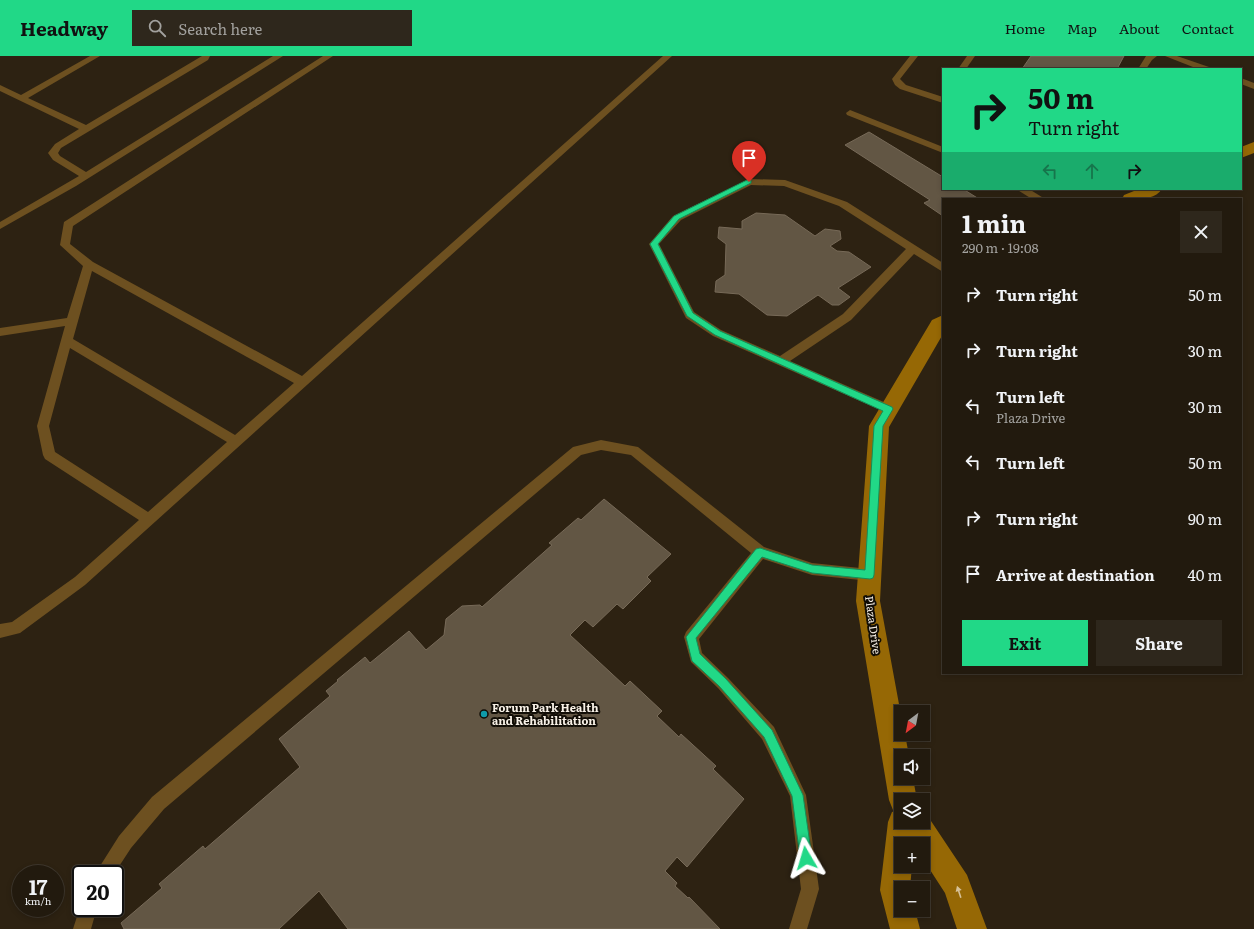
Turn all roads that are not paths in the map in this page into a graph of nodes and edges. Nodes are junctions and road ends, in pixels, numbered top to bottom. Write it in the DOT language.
graph roads {
  1 [pos="96,56"];
  2 [pos="206,56"];
  3 [pos="279,56"];
  4 [pos="329,56"];
  5 [pos="668,56"];
  6 [pos="914,56"];
  7 [pos="971,56"];
  8 [pos="1153,56"];
  9 [pos="1169,56"];
  10 [pos="963,68"];
  11 [pos="1143,68"];
  12 [pos="1203,68"];
  13 [pos="1242,81"];
  14 [pos="1254,86"];
  15 [pos="0,88"];
  16 [pos="21,98"];
  17 [pos="942,98"];
  18 [pos="850,113"];
  19 [pos="86,129"];
  20 [pos="1254,147"];
  21 [pos="942,150"];
  22 [pos="1242,153"];
  23 [pos="86,176"];
  24 [pos="1023,190"];
  25 [pos="1152,190"];
  26 [pos="1038,198"];
  27 [pos="1132,198"];
  28 [pos="0,226"];
  29 [pos="913,249"];
  30 [pos="89,265"];
  31 [pos="942,267"];
  32 [pos="72,322"];
  33 [pos="942,323"];
  34 [pos="0,332"];
  35 [pos="67,341"];
  36 [pos="781,361"];
  37 [pos="303,382"];
  38 [pos="889,409"];
  39 [pos="236,442"];
  40 [pos="149,520"];
  41 [pos="760,552"];
  42 [pos="870,575"];
  43 [pos="0,631"];
  44 [pos="901,793"];
  45 [pos="901,829"];
  46 [pos="919,829"];
  47 [pos="110,865"];
  48 [pos="85,917"];
  49 [pos="82,929"];
  50 [pos="798,929"];
  51 [pos="905,929"];
  52 [pos="972,929"];
  1 -- 16 [label="lane"];
  2 -- 19 [label="lane"];
  3 -- 23 [label="lane"];
  4 -- 30 [label="lane"];
  5 -- 37 [label="lane"];
  6 -- 17 [label="lane"];
  7 -- 10 [label="lane"];
  8 -- 11 [label="lane"];
  9 -- 12 [label="lane"];
  13 -- 14 [label="lane"];
  15 -- 16 [label="lane"];
  16 -- 19 [label="lane"];
  18 -- 21 [label="lane"];
  19 -- 23 [label="lane"];
  20 -- 22 [label="street"];
  23 -- 28 [label="lane"];
  24 -- 26 [label="lane"];
  25 -- 27 [label="street"];
  29 -- 31 [label="lane"];
  29 -- 36 [label="lane"];
  29 -- 36 [label="lane"];
  30 -- 32 [label="lane"];
  30 -- 37 [label="lane"];
  32 -- 34 [label="lane"];
  32 -- 35 [label="lane"];
  33 -- 38 [label="street, Plaza Drive"];
  35 -- 39 [label="lane"];
  35 -- 40 [label="lane"];
  36 -- 38 [label="lane"];
  37 -- 39 [label="lane"];
  38 -- 42 [label="street, Plaza Drive"];
  39 -- 40 [label="lane"];
  40 -- 43 [label="lane"];
  41 -- 42 [label="lane"];
  41 -- 47 [label="lane"];
  41 -- 50 [label="lane"];
  42 -- 44 [label="street, Plaza Drive"];
  45 -- 51 [label="street"];
  52 -- 46 [label="street, one-way"];
  48 -- 49 [label="lane"];
}
